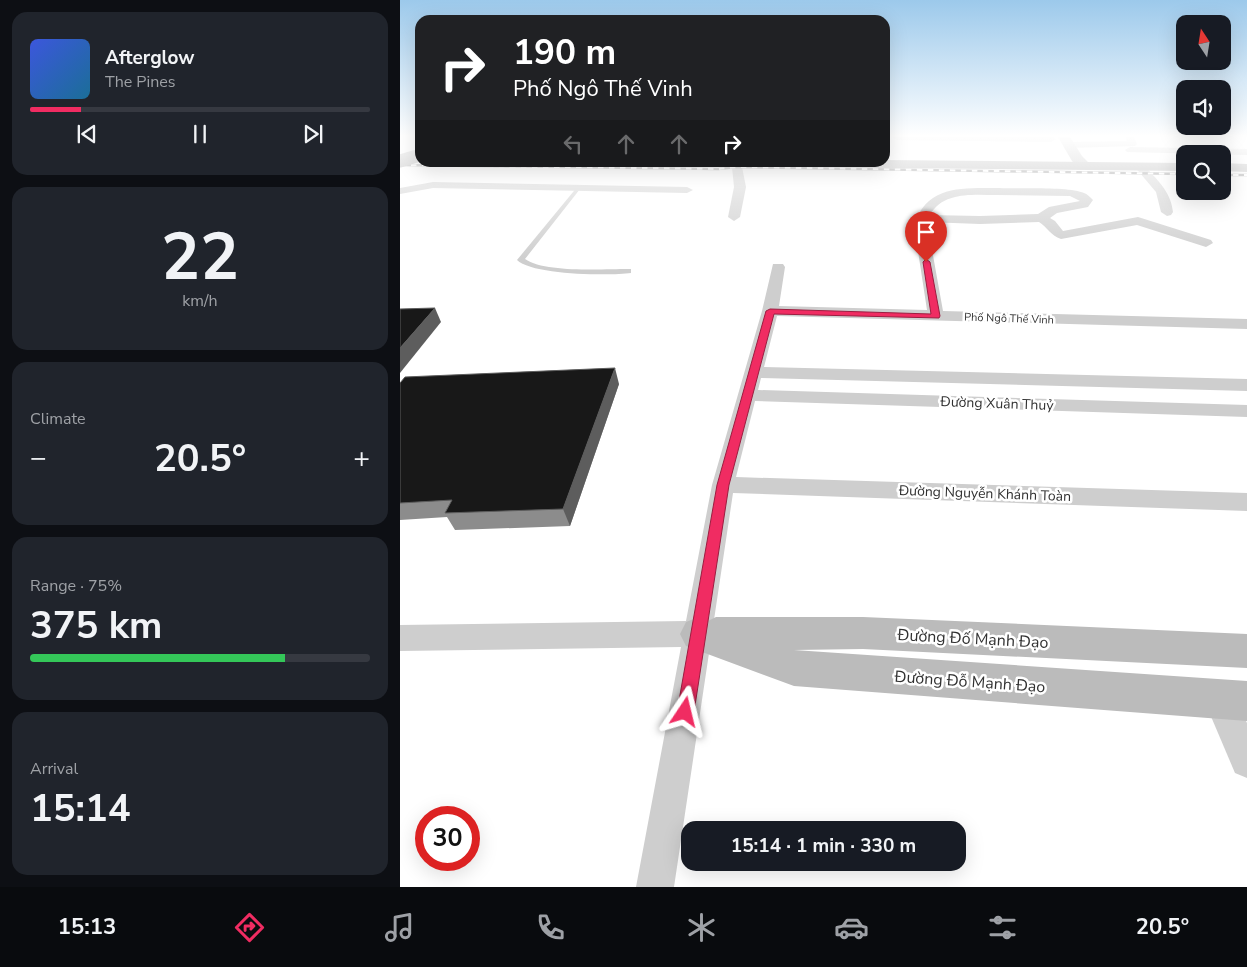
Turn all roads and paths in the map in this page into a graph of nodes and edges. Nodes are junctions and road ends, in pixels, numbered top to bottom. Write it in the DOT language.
graph roads {
  1 [pos="739,178"];
  2 [pos="1150,178"];
  3 [pos="578,188"];
  4 [pos="400,190"];
  5 [pos="687,190"];
  6 [pos="1167,212"];
  7 [pos="734,217"];
  8 [pos="922,218"];
  9 [pos="1040,218"];
  10 [pos="1206,243"];
  11 [pos="778,267"];
  12 [pos="628,271"];
  13 [pos="770,311"];
  14 [pos="936,316"];
  15 [pos="1247,324"];
  16 [pos="751,383"];
  17 [pos="1247,385"];
  18 [pos="1247,411"];
  19 [pos="723,485"];
  20 [pos="1247,502"];
  21 [pos="699,634"];
  22 [pos="400,638"];
  23 [pos="1247,651"];
  24 [pos="1233,701"];
  25 [pos="1247,761"];
  26 [pos="655,887"];
  1 -- 7 [label="street"];
  2 -- 6 [label="street"];
  3 -- 4 [label="street"];
  3 -- 5 [label="street"];
  3 -- 12 [label="lane"];
  8 -- 9 [label="street"];
  8 -- 9 [label="street"];
  8 -- 14 [label="street"];
  9 -- 10 [label="street"];
  11 -- 13 [label="street"];
  13 -- 14 [label="street, Phố Ngô Thế Vinh"];
  13 -- 16 [label="street"];
  14 -- 15 [label="street, Phố Ngô Thế Vinh"];
  16 -- 17 [label="street, Đường Xuân Thuỷ"];
  16 -- 18 [label="street, Đường Xuân Thuỷ"];
  16 -- 19 [label="street"];
  19 -- 20 [label="street, Đường Nguyễn Khánh Toàn"];
  19 -- 21 [label="street"];
  21 -- 22 [label="street"];
  21 -- 23 [label="street, Đường Đố Mạnh Đạo"];
  21 -- 24 [label="street, Đường Đỗ Mạnh Đạo"];
  21 -- 26 [label="street"];
  24 -- 25 [label="street"];
}
